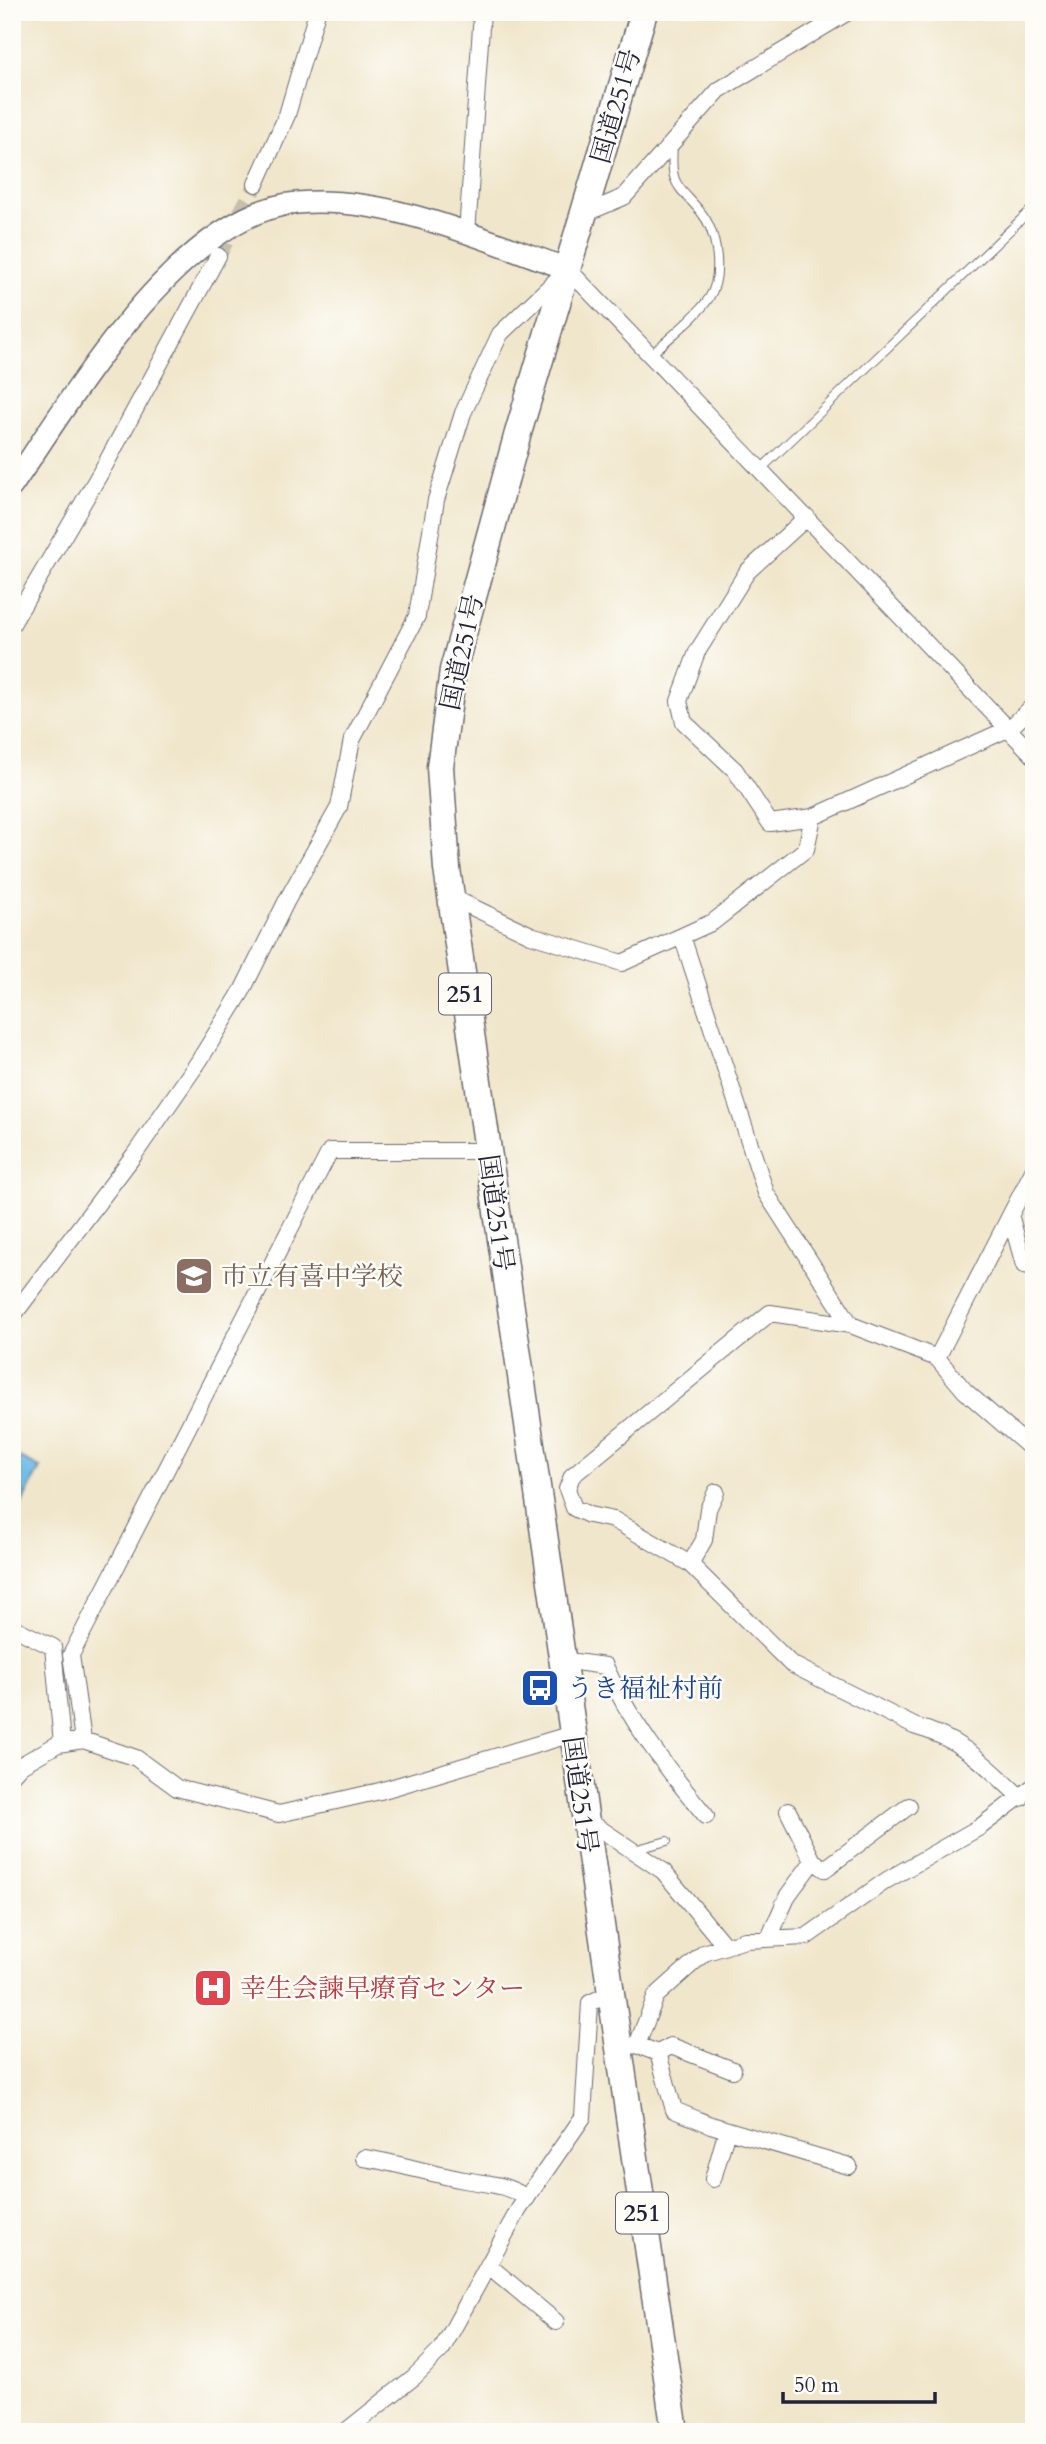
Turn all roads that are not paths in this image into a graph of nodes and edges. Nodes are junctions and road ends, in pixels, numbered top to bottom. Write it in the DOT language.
graph roads {
  1 [pos="317,12"];
  2 [pos="482,12"];
  3 [pos="644,12"];
  4 [pos="848,12"];
  5 [pos="674,141"];
  6 [pos="256,184"];
  7 [pos="1034,207"];
  8 [pos="584,214"];
  9 [pos="467,234"];
  10 [pos="218,256"];
  11 [pos="568,269"];
  12 [pos="650,355"];
  13 [pos="761,469"];
  14 [pos="12,486"];
  15 [pos="807,517"];
  16 [pos="12,624"];
  17 [pos="1034,705"];
  18 [pos="1010,728"];
  19 [pos="1034,756"];
  20 [pos="813,817"];
  21 [pos="451,897"];
  22 [pos="682,936"];
  23 [pos="487,1151"];
  24 [pos="1034,1169"];
  25 [pos="1011,1217"];
  26 [pos="1034,1267"];
  27 [pos="12,1317"];
  28 [pos="851,1325"];
  29 [pos="937,1358"];
  30 [pos="1034,1451"];
  31 [pos="716,1492"];
  32 [pos="690,1564"];
  33 [pos="12,1627"];
  34 [pos="561,1660"];
  35 [pos="572,1734"];
  36 [pos="83,1740"];
  37 [pos="62,1743"];
  38 [pos="12,1775"];
  39 [pos="1034,1786"];
  40 [pos="1021,1798"];
  41 [pos="909,1806"];
  42 [pos="788,1811"];
  43 [pos="706,1816"];
  44 [pos="583,1818"];
  45 [pos="667,1841"];
  46 [pos="634,1850"];
  47 [pos="813,1861"];
  48 [pos="769,1938"];
  49 [pos="725,1946"];
  50 [pos="609,1994"];
  51 [pos="627,2046"];
  52 [pos="658,2053"];
  53 [pos="733,2070"];
  54 [pos="727,2130"];
  55 [pos="364,2158"];
  56 [pos="849,2166"];
  57 [pos="713,2179"];
  58 [pos="527,2198"];
  59 [pos="488,2265"];
  60 [pos="556,2322"];
  61 [pos="345,2432"];
  62 [pos="675,2432"];
  1 -- 6 [label="street"];
  2 -- 9 [label="street"];
  3 -- 8 [label="highway, 国道251号 / 251"];
  4 -- 5 [label="street"];
  5 -- 8 [label="street"];
  5 -- 12 [label="lane"];
  7 -- 13 [label="lane"];
  8 -- 11 [label="highway, 国道251号 / 251"];
  9 -- 11 [label="street"];
  9 -- 14 [label="street"];
  10 -- 16 [label="street"];
  11 -- 12 [label="street"];
  11 -- 21 [label="highway, 国道251号 / 251"];
  11 -- 27 [label="street"];
  12 -- 13 [label="street"];
  13 -- 15 [label="street"];
  15 -- 18 [label="street"];
  15 -- 20 [label="street"];
  17 -- 18 [label="street"];
  18 -- 19 [label="street"];
  18 -- 20 [label="street"];
  20 -- 22 [label="street"];
  21 -- 22 [label="street"];
  21 -- 23 [label="highway, 国道251号 / 251"];
  22 -- 28 [label="street"];
  23 -- 34 [label="highway, 国道251号 / 251"];
  23 -- 36 [label="street"];
  24 -- 25 [label="street"];
  25 -- 26 [label="street"];
  25 -- 29 [label="street"];
  28 -- 29 [label="street"];
  28 -- 32 [label="street"];
  29 -- 30 [label="street"];
  31 -- 32 [label="street"];
  32 -- 40 [label="street"];
  33 -- 37 [label="street"];
  34 -- 35 [label="highway, 国道251号 / 251"];
  34 -- 43 [label="street"];
  35 -- 36 [label="street"];
  35 -- 44 [label="highway, 国道251号 / 251"];
  36 -- 37 [label="street"];
  37 -- 38 [label="street"];
  39 -- 40 [label="street"];
  40 -- 48 [label="street"];
  41 -- 47 [label="street"];
  42 -- 47 [label="street"];
  44 -- 46 [label="street"];
  44 -- 50 [label="highway, 国道251号 / 251"];
  45 -- 46 [label="lane"];
  46 -- 49 [label="street"];
  47 -- 48 [label="street"];
  48 -- 49 [label="street"];
  49 -- 51 [label="street"];
  50 -- 51 [label="highway, 国道251号 / 251"];
  50 -- 58 [label="street"];
  51 -- 52 [label="street"];
  51 -- 62 [label="highway, 国道251号 / 251"];
  52 -- 53 [label="street"];
  52 -- 54 [label="street"];
  54 -- 56 [label="street"];
  54 -- 57 [label="street"];
  55 -- 58 [label="street"];
  58 -- 59 [label="street"];
  59 -- 60 [label="street"];
  59 -- 61 [label="street"];
}
